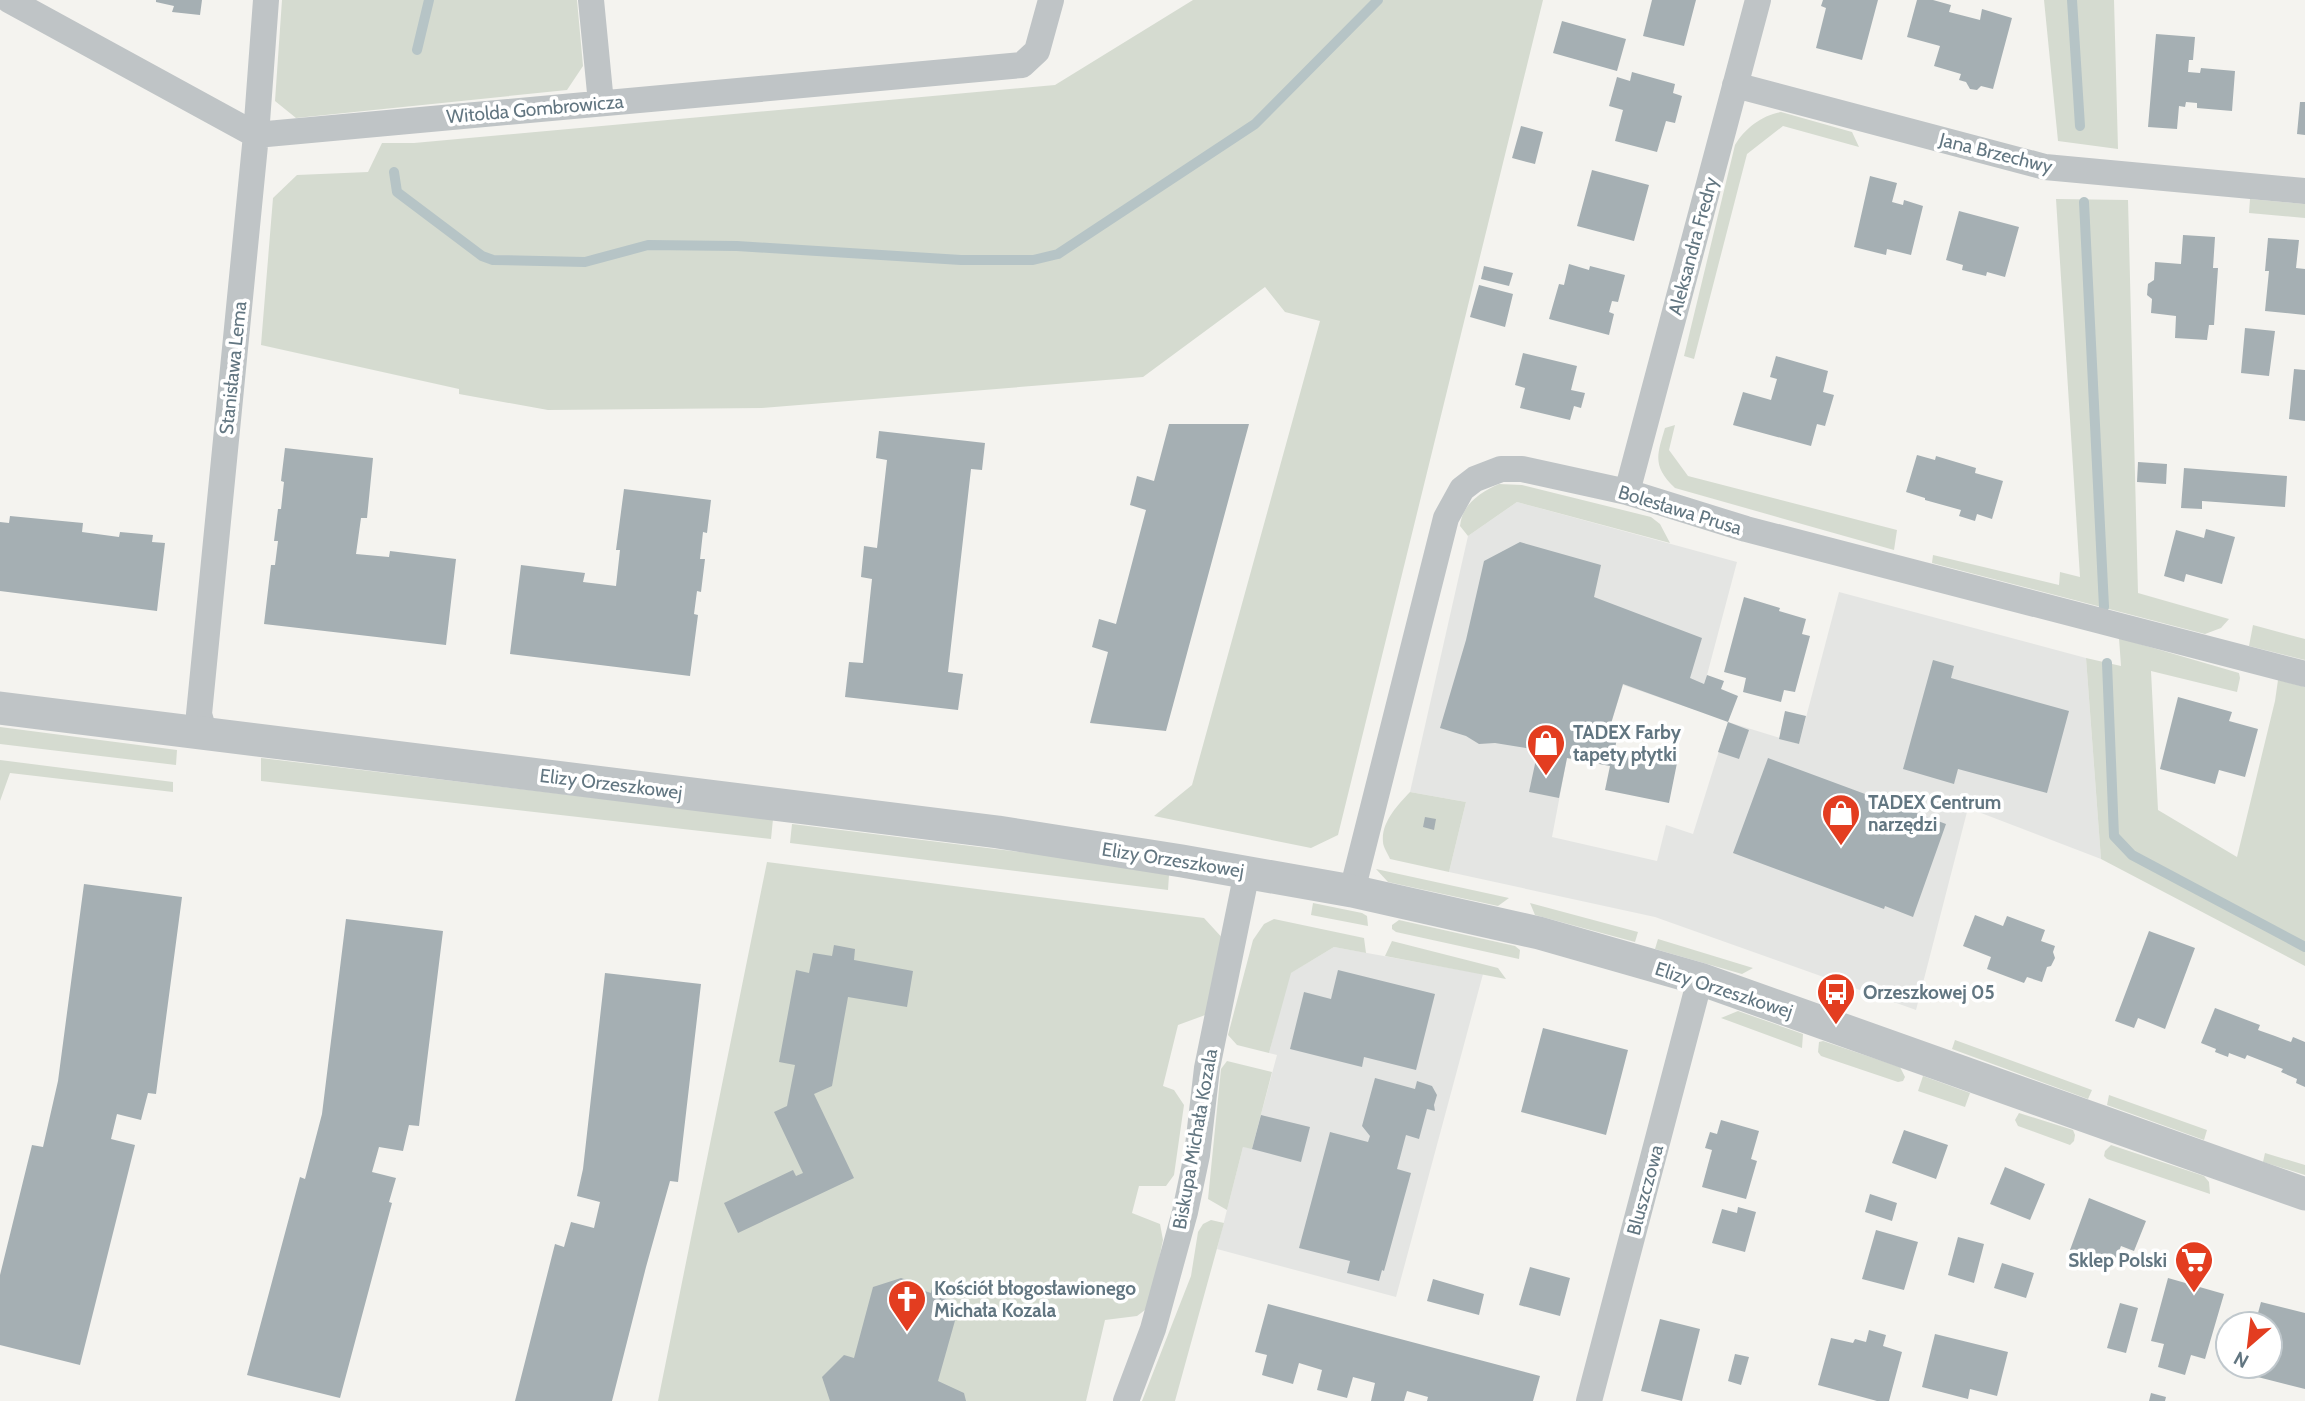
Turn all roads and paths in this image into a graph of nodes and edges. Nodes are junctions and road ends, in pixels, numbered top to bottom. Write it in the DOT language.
graph roads {
  1 [pos="9,0"];
  2 [pos="266,0"];
  3 [pos="591,0"];
  4 [pos="1051,0"];
  5 [pos="1758,0"];
  6 [pos="1735,85"];
  7 [pos="601,103"];
  8 [pos="256,135"];
  9 [pos="2305,191"];
  10 [pos="1627,492"];
  11 [pos="2305,674"];
  12 [pos="0,708"];
  13 [pos="205,735"];
  14 [pos="1247,872"];
  15 [pos="1352,891"];
  16 [pos="1700,979"];
  17 [pos="2305,1194"];
  18 [pos="1126,1401"];
  19 [pos="1589,1401"];
  1 -- 8 [label="street"];
  2 -- 8 [label="street, Stanisława Lema"];
  3 -- 7 [label="street"];
  4 -- 7 [label="street, Witolda Gombrowicza"];
  5 -- 6 [label="street, Aleksandra Fredry"];
  6 -- 9 [label="street, Jana Brzechwy"];
  6 -- 10 [label="street, Aleksandra Fredry"];
  7 -- 8 [label="street, Witolda Gombrowicza"];
  8 -- 13 [label="street, Stanisława Lema"];
  10 -- 11 [label="street, Bolesława Prusa"];
  10 -- 15 [label="street, Bolesława Prusa"];
  12 -- 13 [label="street, Elizy Orzeszkowej"];
  13 -- 14 [label="street, Elizy Orzeszkowej"];
  14 -- 15 [label="street, Elizy Orzeszkowej"];
  14 -- 18 [label="street, Biskupa Michała Kozala"];
  15 -- 16 [label="street, Elizy Orzeszkowej"];
  16 -- 17 [label="street, Elizy Orzeszkowej"];
  16 -- 19 [label="street, Bluszczowa"];
}
